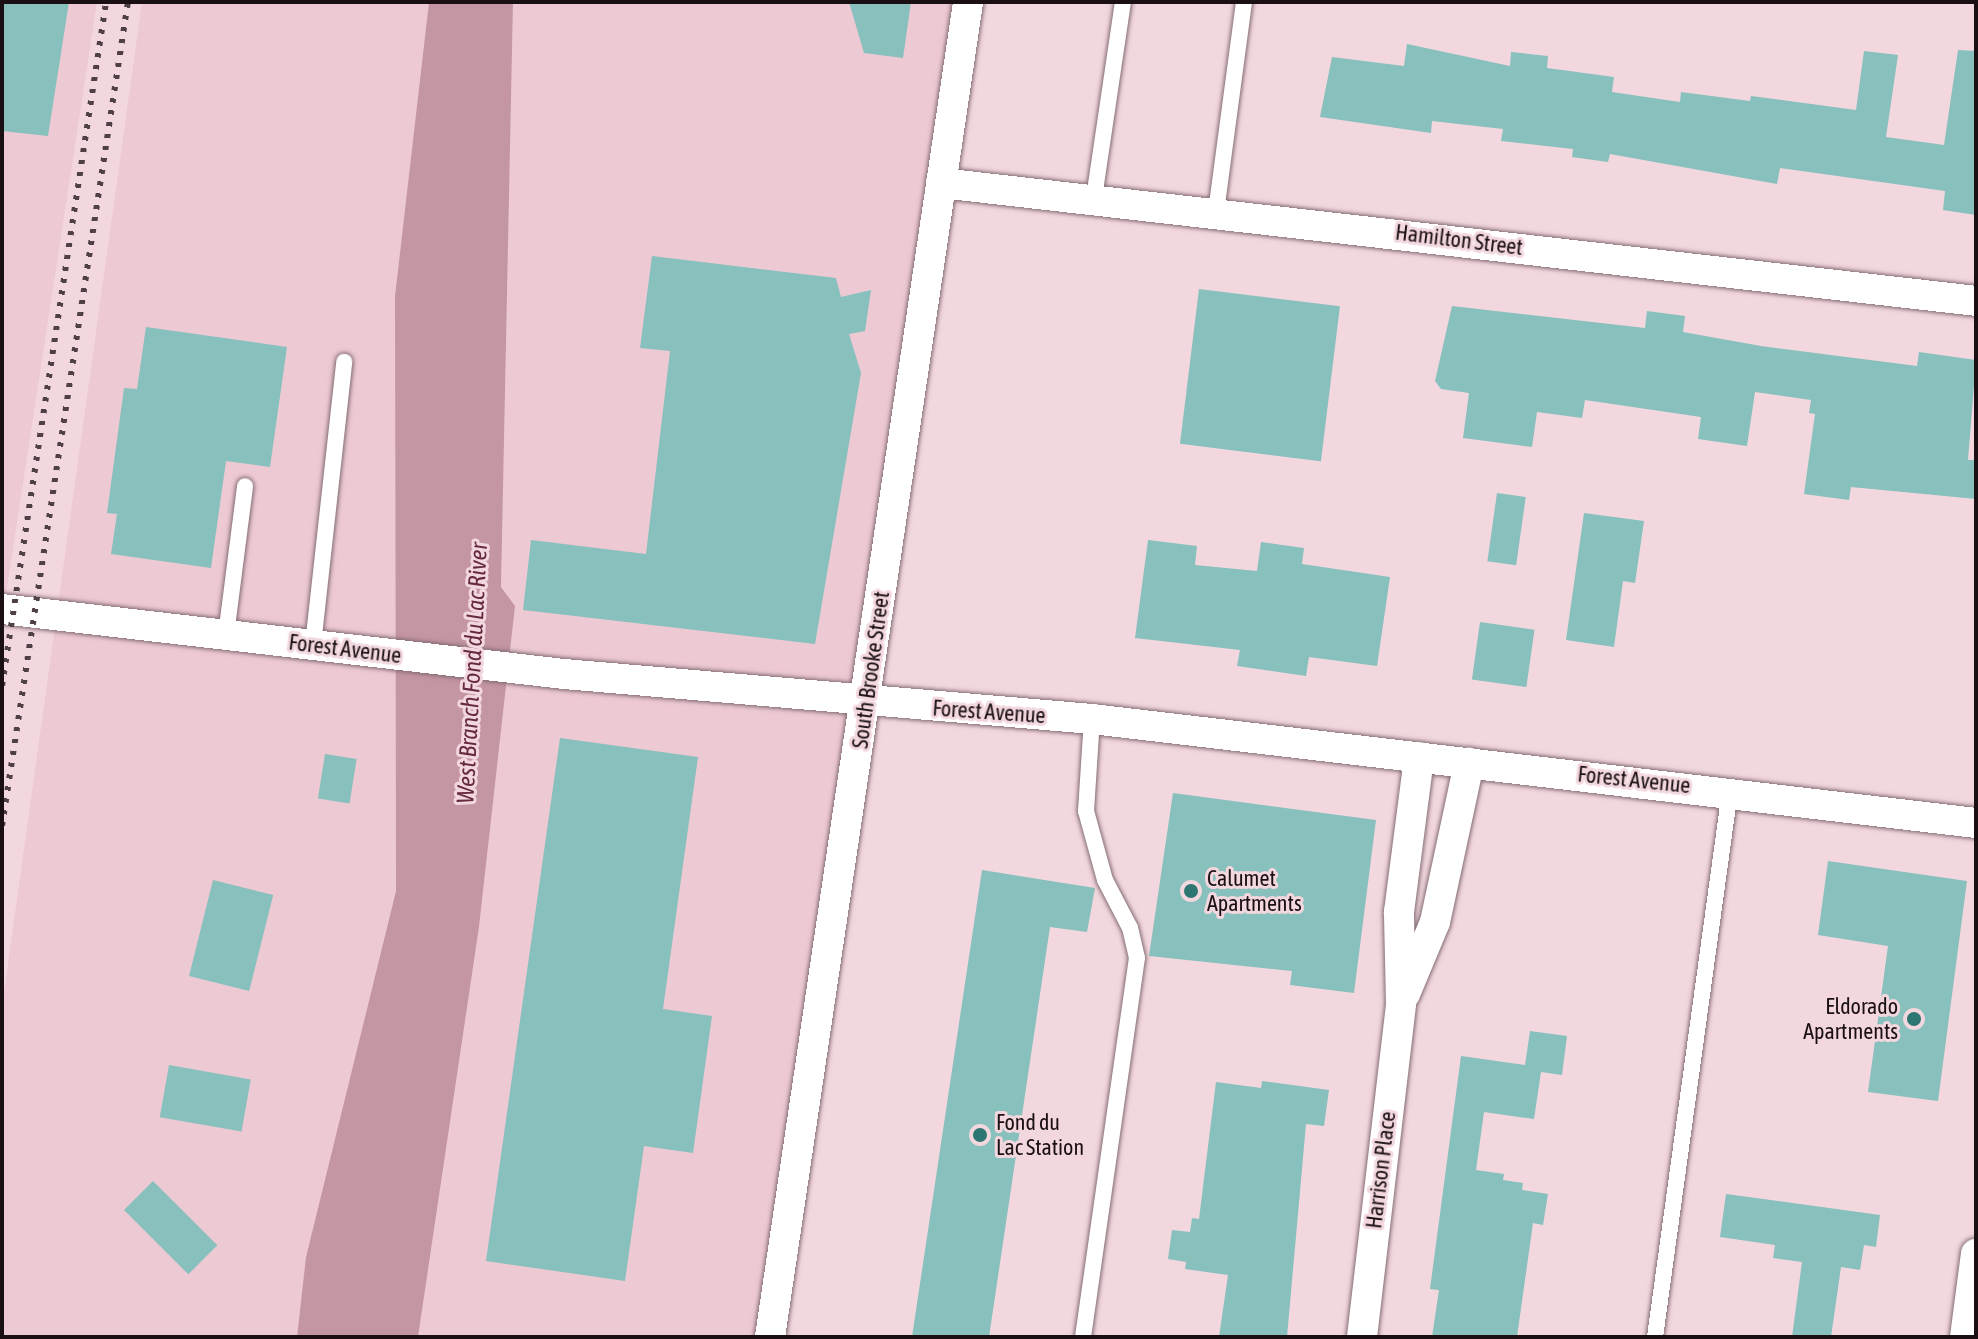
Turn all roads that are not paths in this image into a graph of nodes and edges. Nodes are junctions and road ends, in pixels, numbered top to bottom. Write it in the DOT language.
graph roads {
  1 [pos="968,2"];
  2 [pos="1123,2"];
  3 [pos="1244,2"];
  4 [pos="941,183"];
  5 [pos="1094,198"];
  6 [pos="1216,212"];
  7 [pos="1976,301"];
  8 [pos="344,362"];
  9 [pos="245,486"];
  10 [pos="2,609"];
  11 [pos="226,635"];
  12 [pos="313,645"];
  13 [pos="866,703"];
  14 [pos="1092,719"];
  15 [pos="1419,757"];
  16 [pos="1469,763"];
  17 [pos="1730,791"];
  18 [pos="1976,823"];
  19 [pos="1401,1003"];
  20 [pos="1976,1254"];
  21 [pos="770,1337"];
  22 [pos="1083,1337"];
  23 [pos="1362,1337"];
  24 [pos="1655,1337"];
  25 [pos="1965,1337"];
  1 -- 4 [label="street, South Brooke Street"];
  2 -- 5 [label="lane"];
  3 -- 6 [label="lane"];
  4 -- 5 [label="street, Hamilton Street"];
  4 -- 13 [label="street, South Brooke Street"];
  5 -- 6 [label="street, Hamilton Street"];
  6 -- 7 [label="street, Hamilton Street"];
  8 -- 12 [label="lane"];
  9 -- 11 [label="lane"];
  10 -- 11 [label="street, Forest Avenue"];
  11 -- 12 [label="street, Forest Avenue"];
  12 -- 13 [label="street, Forest Avenue"];
  13 -- 14 [label="street, Forest Avenue"];
  13 -- 21 [label="street, South Brooke Street"];
  14 -- 15 [label="street, Forest Avenue"];
  14 -- 22 [label="lane"];
  15 -- 16 [label="street, Forest Avenue"];
  15 -- 19 [label="street, Harrison Place"];
  16 -- 17 [label="street, Forest Avenue"];
  16 -- 19 [label="street, Harrison Place"];
  17 -- 18 [label="street, Forest Avenue"];
  17 -- 24 [label="lane"];
  19 -- 23 [label="street, Harrison Place"];
  20 -- 25 [label="street"];
}
